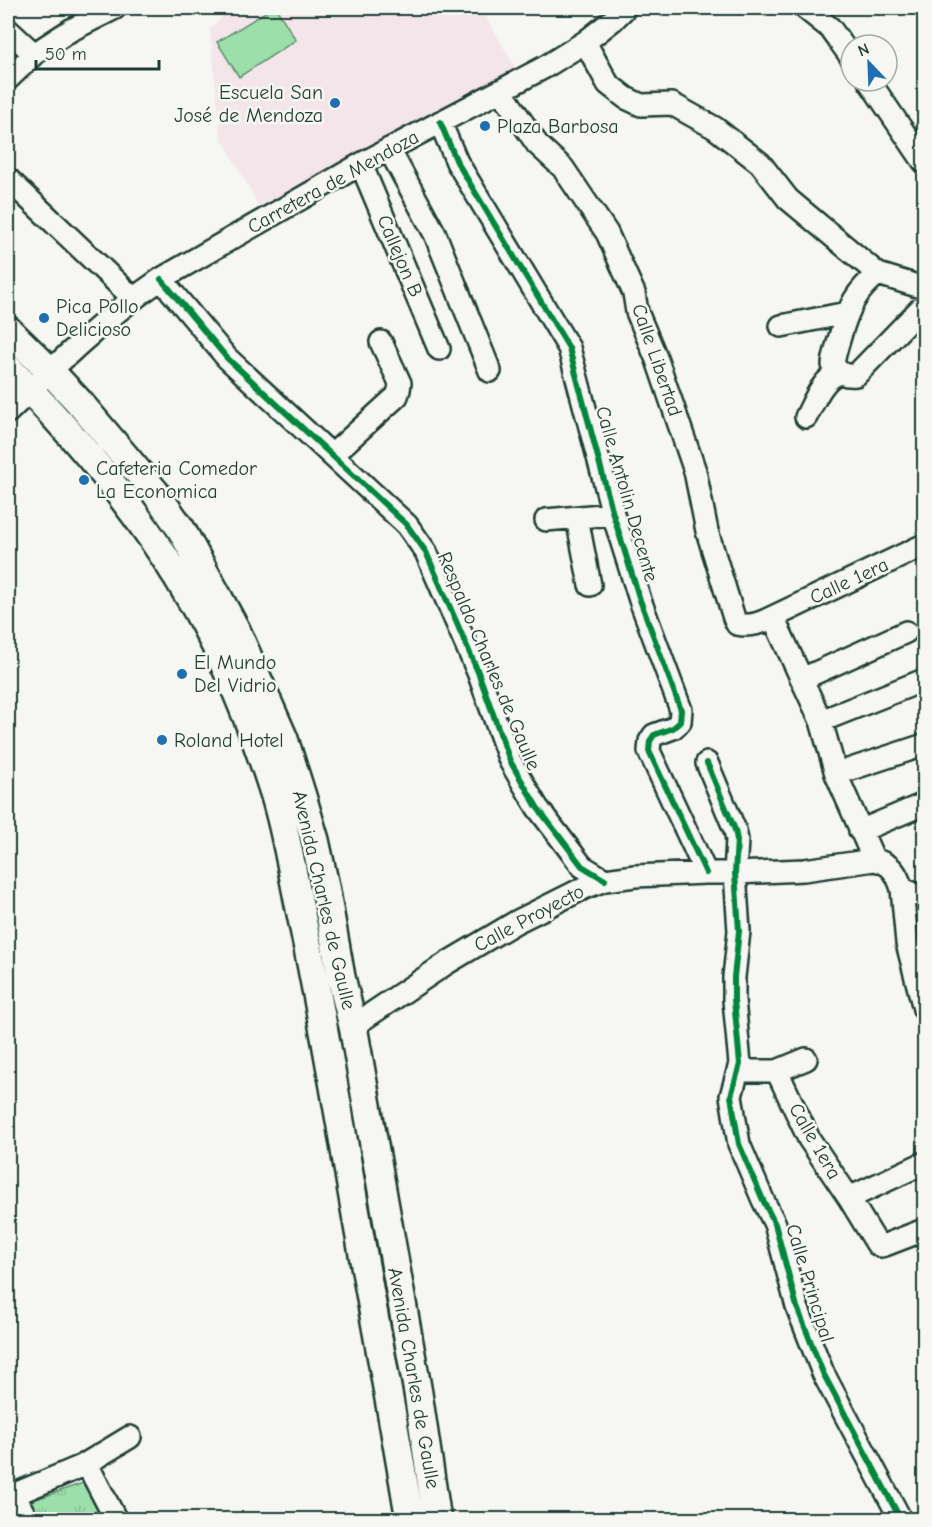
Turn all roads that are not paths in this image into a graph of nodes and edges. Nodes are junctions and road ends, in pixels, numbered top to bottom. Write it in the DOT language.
graph roads {
  1 [pos="115,8"];
  2 [pos="625,8"];
  3 [pos="805,8"];
  4 [pos="8,30"];
  5 [pos="839,40"];
  6 [pos="585,42"];
  7 [pos="34,54"];
  8 [pos="8,79"];
  9 [pos="501,91"];
  10 [pos="877,93"];
  11 [pos="440,122"];
  12 [pos="389,149"];
  13 [pos="924,162"];
  14 [pos="361,164"];
  15 [pos="8,179"];
  16 [pos="878,274"];
  17 [pos="161,279"];
  18 [pos="924,288"];
  19 [pos="133,298"];
  20 [pos="924,305"];
  21 [pos="847,313"];
  22 [pos="781,326"];
  23 [pos="8,330"];
  24 [pos="381,342"];
  25 [pos="439,349"];
  26 [pos="8,368"];
  27 [pos="50,371"];
  28 [pos="490,371"];
  29 [pos="839,373"];
  30 [pos="30,390"];
  31 [pos="8,412"];
  32 [pos="806,417"];
  33 [pos="332,455"];
  34 [pos="613,514"];
  35 [pos="577,518"];
  36 [pos="546,520"];
  37 [pos="922,553"];
  38 [pos="590,585"];
  39 [pos="773,617"];
  40 [pos="906,632"];
  41 [pos="802,679"];
  42 [pos="924,680"];
  43 [pos="821,721"];
  44 [pos="924,745"];
  45 [pos="707,763"];
  46 [pos="836,774"];
  47 [pos="924,804"];
  48 [pos="860,831"];
  49 [pos="874,860"];
  50 [pos="705,873"];
  51 [pos="735,873"];
  52 [pos="605,880"];
  53 [pos="902,888"];
  54 [pos="924,897"];
  55 [pos="341,977"];
  56 [pos="314,981"];
  57 [pos="924,1009"];
  58 [pos="353,1026"];
  59 [pos="806,1059"];
  60 [pos="740,1064"];
  61 [pos="777,1071"];
  62 [pos="924,1163"];
  63 [pos="849,1198"];
  64 [pos="924,1230"];
  65 [pos="390,1242"];
  66 [pos="362,1249"];
  67 [pos="130,1437"];
  68 [pos="86,1467"];
  69 [pos="11,1495"];
  70 [pos="27,1520"];
  71 [pos="116,1520"];
  72 [pos="410,1520"];
  73 [pos="437,1520"];
  74 [pos="901,1520"];
  1 -- 7 [label="street"];
  2 -- 6 [label="street, Carretera de Mendoza"];
  3 -- 5 [label="street"];
  4 -- 7 [label="street"];
  6 -- 9 [label="street, Carretera de Mendoza"];
  6 -- 16 [label="street"];
  7 -- 8 [label="street"];
  9 -- 11 [label="street, Carretera de Mendoza"];
  9 -- 39 [label="street, Calle Libertad"];
  10 -- 13 [label="street"];
  11 -- 12 [label="street, Carretera de Mendoza"];
  11 -- 34 [label="street, Calle Antolin Decente"];
  12 -- 14 [label="street, Carretera de Mendoza"];
  12 -- 28 [label="street"];
  14 -- 17 [label="street, Carretera de Mendoza"];
  14 -- 25 [label="street, Callejon B"];
  15 -- 19 [label="street"];
  16 -- 18 [label="street"];
  16 -- 21 [label="street"];
  17 -- 19 [label="street, Carretera de Mendoza"];
  17 -- 33 [label="street, Respaldo Charles de Gaulle"];
  19 -- 27 [label="street, Carretera de Mendoza"];
  20 -- 29 [label="street"];
  21 -- 22 [label="street"];
  21 -- 29 [label="street"];
  23 -- 27 [label="main road, Avenida Charles de Gaulle"];
  24 -- 33 [label="street"];
  26 -- 30 [label="main road, Avenida Charles de Gaulle"];
  27 -- 30 [label="street, Carretera de Mendoza"];
  27 -- 55 [label="main road, Avenida Charles de Gaulle"];
  29 -- 32 [label="street"];
  30 -- 31 [label="street, Carretera de Mendoza"];
  30 -- 56 [label="main road, Avenida Charles de Gaulle"];
  33 -- 52 [label="street, Respaldo Charles de Gaulle"];
  34 -- 35 [label="street"];
  34 -- 50 [label="street, Calle Antolin Decente"];
  35 -- 36 [label="street"];
  35 -- 38 [label="street"];
  37 -- 39 [label="street, Calle 1era"];
  39 -- 41 [label="street"];
  40 -- 41 [label="street"];
  41 -- 43 [label="street"];
  42 -- 43 [label="street"];
  43 -- 46 [label="street"];
  44 -- 46 [label="street"];
  45 -- 51 [label="street, Calle Principal"];
  46 -- 48 [label="street"];
  47 -- 48 [label="street"];
  48 -- 49 [label="street"];
  49 -- 51 [label="street, Calle Proyecto"];
  49 -- 53 [label="street"];
  50 -- 51 [label="street, Calle Proyecto"];
  50 -- 52 [label="street, Calle Proyecto"];
  51 -- 60 [label="street, Calle Principal"];
  52 -- 58 [label="street, Calle Proyecto"];
  53 -- 54 [label="street"];
  53 -- 57 [label="street"];
  55 -- 56 [label="main road"];
  55 -- 58 [label="main road, Avenida Charles de Gaulle"];
  56 -- 66 [label="main road, Avenida Charles de Gaulle"];
  58 -- 65 [label="main road, Avenida Charles de Gaulle"];
  59 -- 61 [label="street"];
  60 -- 61 [label="street"];
  60 -- 74 [label="street, Calle Principal"];
  61 -- 63 [label="street, Calle 1era"];
  62 -- 63 [label="street"];
  63 -- 64 [label="street, Calle 1era"];
  65 -- 66 [label="main road"];
  65 -- 73 [label="main road, Avenida Charles de Gaulle"];
  66 -- 72 [label="main road, Avenida Charles de Gaulle"];
  67 -- 68 [label="street"];
  68 -- 69 [label="street"];
  68 -- 71 [label="street"];
  69 -- 70 [label="street"];
}
